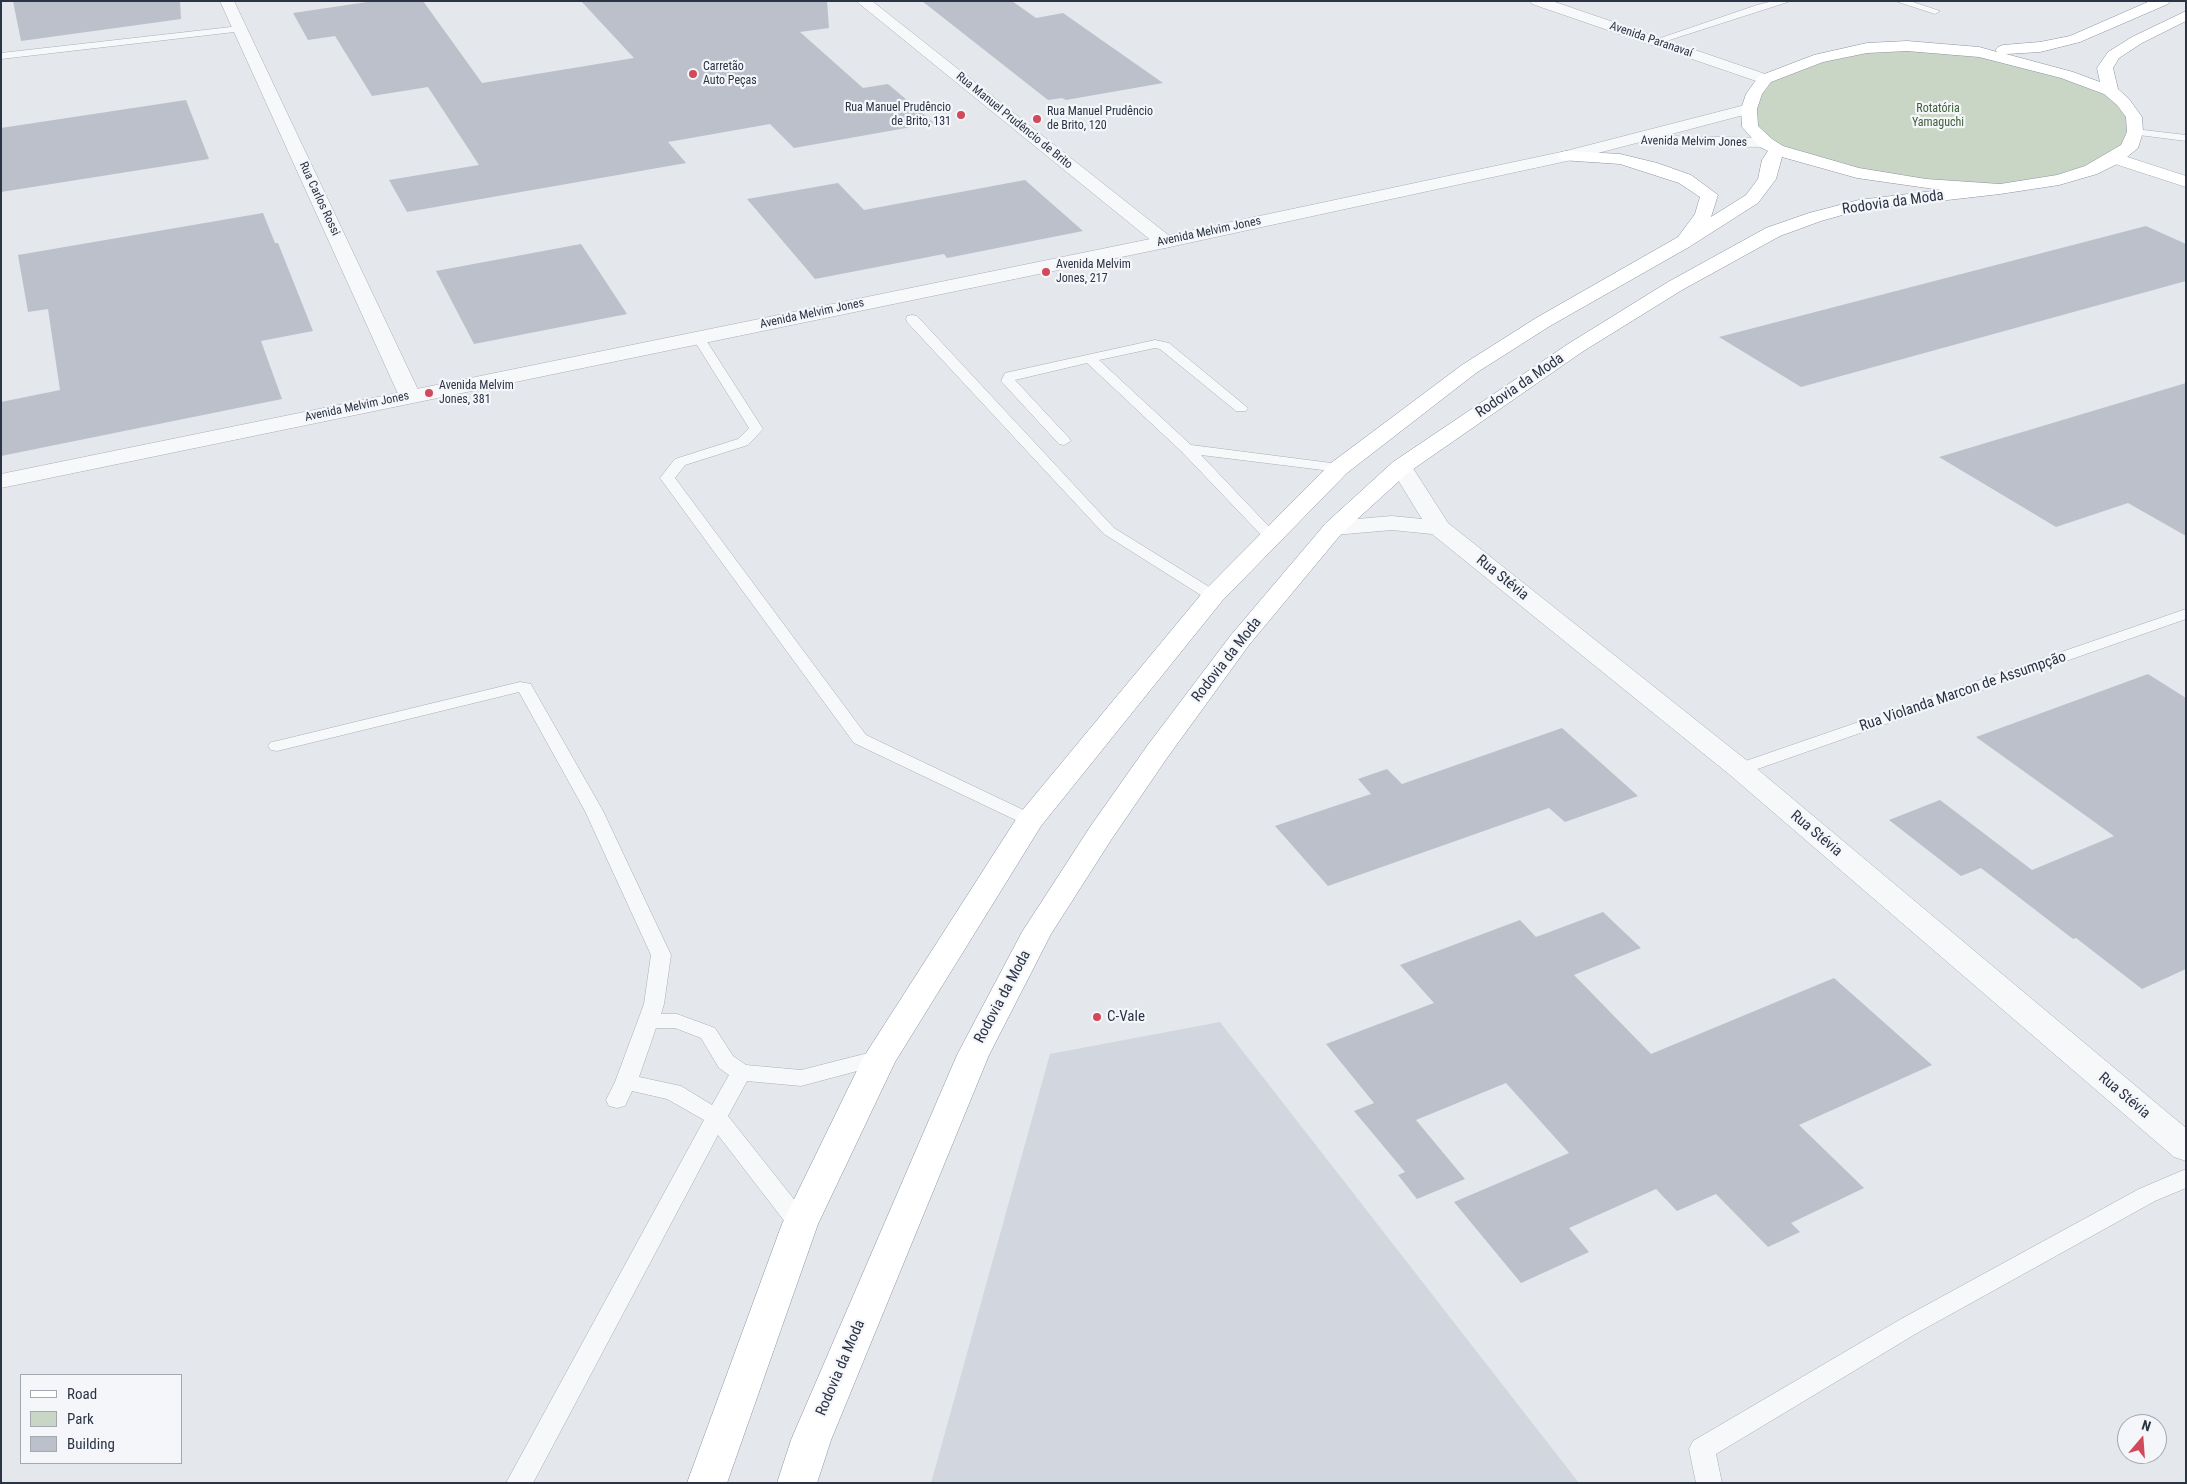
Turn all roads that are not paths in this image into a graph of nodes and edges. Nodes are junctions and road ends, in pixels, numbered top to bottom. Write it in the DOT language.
graph roads {
  1 [pos="227,1"];
  2 [pos="863,1"];
  3 [pos="1537,1"];
  4 [pos="1579,1"];
  5 [pos="1787,1"];
  6 [pos="1899,1"];
  7 [pos="2163,1"];
  8 [pos="1935,11"];
  9 [pos="2186,15"];
  10 [pos="240,29"];
  11 [pos="1679,35"];
  12 [pos="1654,42"];
  13 [pos="1716,46"];
  14 [pos="1979,52"];
  15 [pos="1,56"];
  16 [pos="1770,63"];
  17 [pos="1789,69"];
  18 [pos="1765,79"];
  19 [pos="2110,92"];
  20 [pos="1750,109"];
  21 [pos="2135,132"];
  22 [pos="2186,138"];
  23 [pos="1622,140"];
  24 [pos="1771,147"];
  25 [pos="2122,153"];
  26 [pos="1567,156"];
  27 [pos="2186,167"];
  28 [pos="2186,182"];
  29 [pos="2000,189"];
  30 [pos="1165,242"];
  31 [pos="1682,243"];
  32 [pos="912,319"];
  33 [pos="698,337"];
  34 [pos="1089,358"];
  35 [pos="410,396"];
  36 [pos="1241,408"];
  37 [pos="1064,441"];
  38 [pos="1187,449"];
  39 [pos="1401,467"];
  40 [pos="1339,468"];
  41 [pos="1,481"];
  42 [pos="1334,528"];
  43 [pos="1439,528"];
  44 [pos="1270,536"];
  45 [pos="1213,596"];
  46 [pos="2186,614"];
  47 [pos="277,746"];
  48 [pos="1740,769"];
  49 [pos="1030,820"];
  50 [pos="649,1021"];
  51 [pos="880,1058"];
  52 [pos="742,1072"];
  53 [pos="716,1117"];
  54 [pos="2186,1148"];
  55 [pos="2186,1178"];
  56 [pos="800,1224"];
  57 [pos="519,1483"];
  58 [pos="707,1483"];
  59 [pos="798,1483"];
  60 [pos="1709,1483"];
  1 -- 10 [label="street, Rua Carlos Rossi"];
  2 -- 30 [label="street, Rua Manuel Prudêncio de Brito"];
  3 -- 12 [label="street, Avenida Paranavaí"];
  4 -- 11 [label="street, Avenida Paranavaí"];
  5 -- 11 [label="lane"];
  6 -- 8 [label="lane"];
  7 -- 14 [label="main road"];
  9 -- 19 [label="main road"];
  10 -- 15 [label="lane"];
  10 -- 35 [label="street, Rua Carlos Rossi"];
  11 -- 12 [label="lane"];
  11 -- 13 [label="street, Avenida Paranavaí"];
  12 -- 18 [label="street, Avenida Paranavaí"];
  14 -- 17 [label="main road"];
  14 -- 19 [label="main road"];
  16 -- 17 [label="street"];
  17 -- 18 [label="main road"];
  18 -- 20 [label="main road"];
  19 -- 21 [label="main road"];
  20 -- 23 [label="street, Avenida Melvim Jones"];
  20 -- 24 [label="main road"];
  21 -- 22 [label="lane"];
  21 -- 25 [label="main road"];
  23 -- 24 [label="street, Avenida Melvim Jones"];
  23 -- 26 [label="street, Avenida Melvim Jones"];
  24 -- 29 [label="main road"];
  24 -- 31 [label="main road"];
  25 -- 27 [label="main road"];
  25 -- 28 [label="main road"];
  25 -- 29 [label="main road"];
  26 -- 30 [label="street, Avenida Melvim Jones"];
  26 -- 31 [label="main road"];
  29 -- 39 [label="main road, Rodovia da Moda"];
  30 -- 33 [label="street, Avenida Melvim Jones"];
  31 -- 40 [label="main road"];
  32 -- 45 [label="lane"];
  33 -- 35 [label="street, Avenida Melvim Jones"];
  33 -- 49 [label="lane"];
  34 -- 36 [label="lane"];
  34 -- 37 [label="lane"];
  34 -- 38 [label="lane"];
  35 -- 41 [label="street, Avenida Melvim Jones"];
  38 -- 40 [label="lane"];
  38 -- 44 [label="lane"];
  39 -- 42 [label="main road, Rodovia da Moda"];
  39 -- 43 [label="street, Rua Stévia"];
  40 -- 44 [label="main road"];
  42 -- 43 [label="street"];
  42 -- 59 [label="main road, Rodovia da Moda"];
  43 -- 48 [label="street, Rua Stévia"];
  44 -- 45 [label="main road"];
  45 -- 49 [label="main road"];
  46 -- 48 [label="lane, Rua Violanda Marcon de Assumpção"];
  47 -- 50 [label="lane"];
  48 -- 54 [label="street, Rua Stévia"];
  49 -- 51 [label="main road"];
  50 -- 52 [label="lane"];
  50 -- 53 [label="lane"];
  51 -- 52 [label="lane"];
  51 -- 56 [label="main road"];
  52 -- 53 [label="lane"];
  53 -- 56 [label="lane"];
  53 -- 57 [label="lane"];
  55 -- 60 [label="lane"];
  56 -- 58 [label="main road"];
}
